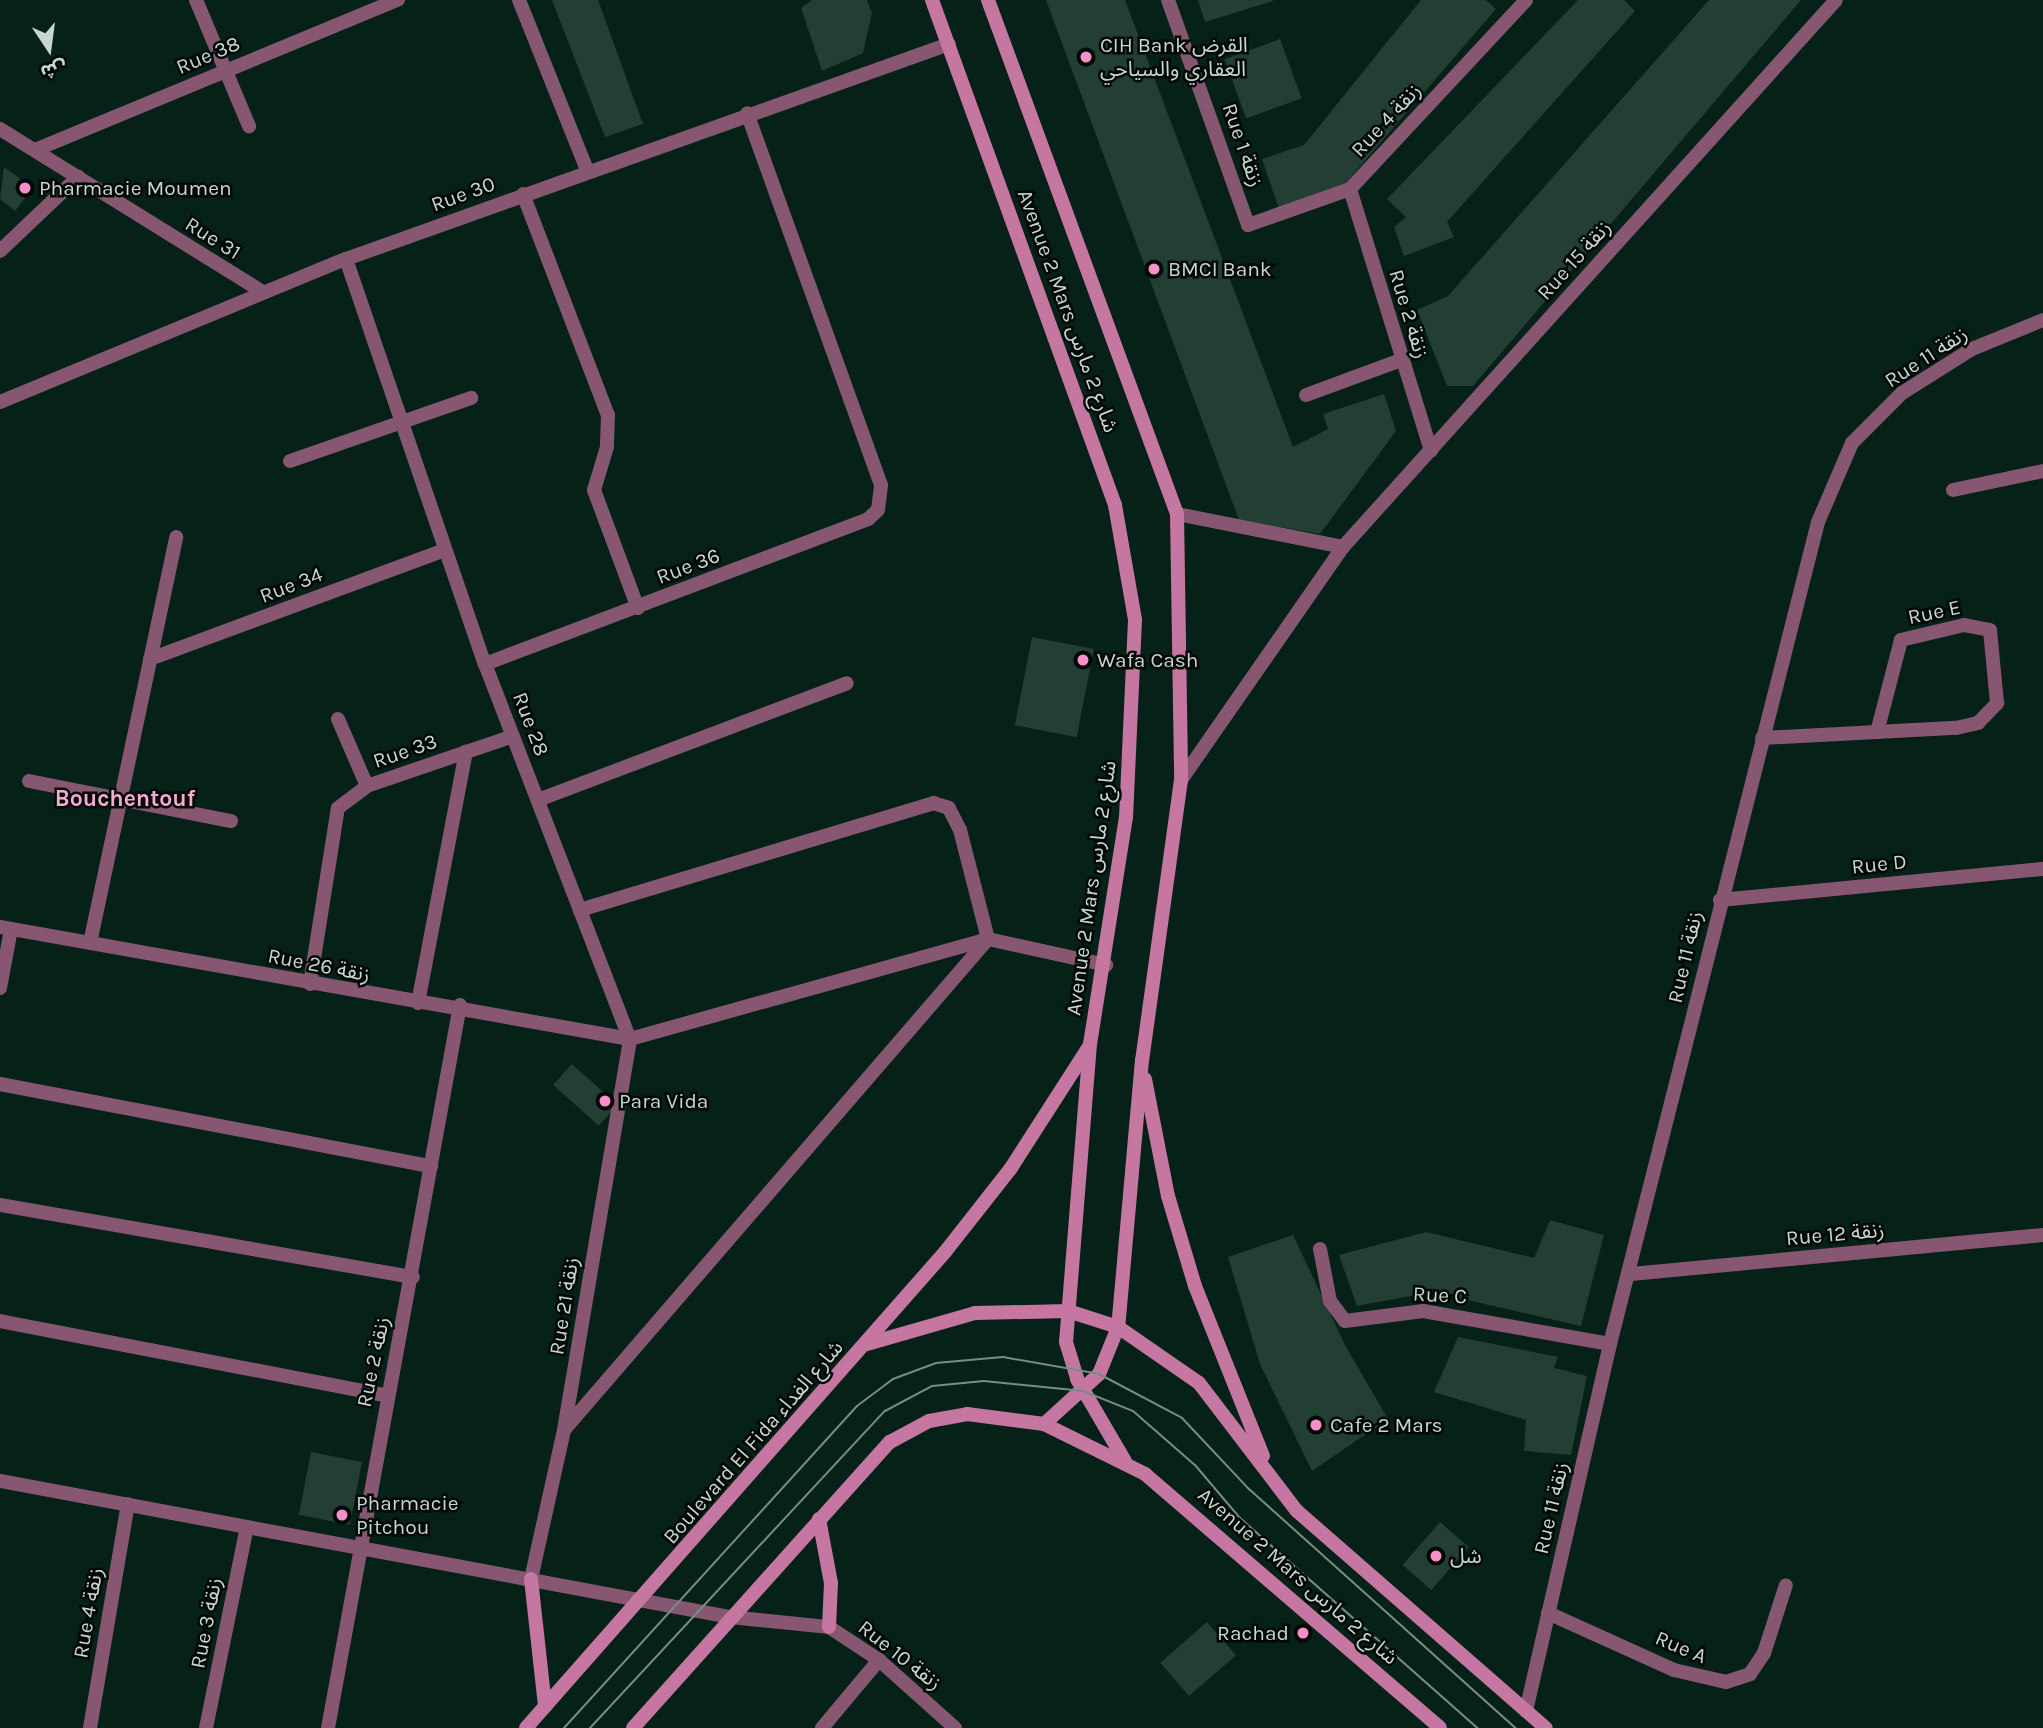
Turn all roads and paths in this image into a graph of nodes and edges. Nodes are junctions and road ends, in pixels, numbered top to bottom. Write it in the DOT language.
graph roads {
  1 [pos="196,0"];
  2 [pos="398,0"];
  3 [pos="519,0"];
  4 [pos="932,0"];
  5 [pos="988,0"];
  6 [pos="1168,0"];
  7 [pos="1527,0"];
  8 [pos="1836,0"];
  9 [pos="949,44"];
  10 [pos="224,70"];
  11 [pos="747,113"];
  12 [pos="249,126"];
  13 [pos="0,129"];
  14 [pos="35,150"];
  15 [pos="587,170"];
  16 [pos="78,177"];
  17 [pos="1350,189"];
  18 [pos="523,194"];
  19 [pos="1248,225"];
  20 [pos="0,251"];
  21 [pos="346,259"];
  22 [pos="263,292"];
  23 [pos="2043,320"];
  24 [pos="1401,360"];
  25 [pos="1306,395"];
  26 [pos="471,398"];
  27 [pos="0,402"];
  28 [pos="400,421"];
  29 [pos="1431,451"];
  30 [pos="290,461"];
  31 [pos="2043,471"];
  32 [pos="1953,490"];
  33 [pos="1177,514"];
  34 [pos="176,537"];
  35 [pos="1343,547"];
  36 [pos="445,550"];
  37 [pos="638,608"];
  38 [pos="150,659"];
  39 [pos="485,664"];
  40 [pos="847,683"];
  41 [pos="338,719"];
  42 [pos="1877,732"];
  43 [pos="513,736"];
  44 [pos="1762,738"];
  45 [pos="466,752"];
  46 [pos="1181,780"];
  47 [pos="29,781"];
  48 [pos="367,786"];
  49 [pos="125,799"];
  50 [pos="538,800"];
  51 [pos="231,821"];
  52 [pos="2043,869"];
  53 [pos="1720,900"];
  54 [pos="580,909"];
  55 [pos="6,928"];
  56 [pos="988,939"];
  57 [pos="90,943"];
  58 [pos="1105,965"];
  59 [pos="310,984"];
  60 [pos="0,988"];
  61 [pos="418,1003"];
  62 [pos="460,1004"];
  63 [pos="630,1039"];
  64 [pos="1090,1044"];
  65 [pos="1142,1060"];
  66 [pos="0,1084"];
  67 [pos="431,1166"];
  68 [pos="0,1205"];
  69 [pos="2043,1235"];
  70 [pos="1320,1249"];
  71 [pos="1631,1273"];
  72 [pos="413,1277"];
  73 [pos="1068,1311"];
  74 [pos="0,1321"];
  75 [pos="1118,1327"];
  76 [pos="1610,1344"];
  77 [pos="866,1345"];
  78 [pos="1083,1391"];
  79 [pos="386,1395"];
  80 [pos="1044,1424"];
  81 [pos="564,1430"];
  82 [pos="1125,1461"];
  83 [pos="1273,1477"];
  84 [pos="0,1481"];
  85 [pos="128,1504"];
  86 [pos="819,1519"];
  87 [pos="247,1527"];
  88 [pos="360,1547"];
  89 [pos="531,1579"];
  90 [pos="1786,1585"];
  91 [pos="640,1600"];
  92 [pos="1548,1613"];
  93 [pos="730,1617"];
  94 [pos="829,1627"];
  95 [pos="879,1660"];
  96 [pos="545,1706"];
  97 [pos="1525,1711"];
  98 [pos="90,1728"];
  99 [pos="206,1728"];
  100 [pos="328,1728"];
  101 [pos="526,1728"];
  102 [pos="633,1728"];
  103 [pos="822,1728"];
  104 [pos="956,1728"];
  105 [pos="1440,1728"];
  106 [pos="1546,1728"];
  1 -- 10 [label="street"];
  2 -- 10 [label="street, Rue 38"];
  3 -- 15 [label="street"];
  4 -- 9 [label="main road, Avenue 2 Mars شارع 2 مارس"];
  5 -- 33 [label="main road, Avenue 2 Mars شارع 2 مارس"];
  6 -- 19 [label="street, Rue 1 زنقة"];
  7 -- 17 [label="street, Rue 4 زنقة"];
  8 -- 29 [label="street, Rue 15 زنقة"];
  9 -- 11 [label="street, Rue 30"];
  9 -- 58 [label="main road, Avenue 2 Mars شارع 2 مارس"];
  10 -- 12 [label="street"];
  10 -- 14 [label="street, Rue 38"];
  11 -- 15 [label="street, Rue 30"];
  11 -- 37 [label="street, Rue 36"];
  13 -- 14 [label="street, Rue 31"];
  14 -- 16 [label="street, Rue 31"];
  15 -- 18 [label="street, Rue 30"];
  16 -- 20 [label="street"];
  16 -- 22 [label="street, Rue 31"];
  17 -- 19 [label="street, Rue 4 زنقة"];
  17 -- 24 [label="street, Rue 2 زنقة"];
  18 -- 21 [label="street, Rue 30"];
  18 -- 37 [label="street"];
  21 -- 22 [label="street, Rue 30"];
  21 -- 28 [label="street, Rue 28"];
  22 -- 27 [label="street, Rue 30"];
  23 -- 44 [label="street, Rue 11 زنقة"];
  24 -- 25 [label="street"];
  24 -- 29 [label="street, Rue 2 زنقة"];
  26 -- 28 [label="street"];
  28 -- 30 [label="street"];
  28 -- 36 [label="street, Rue 28"];
  29 -- 35 [label="street, Rue 15 زنقة"];
  31 -- 32 [label="street"];
  33 -- 35 [label="street"];
  33 -- 46 [label="main road, Avenue 2 Mars شارع 2 مارس"];
  34 -- 38 [label="street"];
  35 -- 46 [label="street, Rue 15 زنقة"];
  36 -- 38 [label="street, Rue 34"];
  36 -- 39 [label="street, Rue 28"];
  37 -- 39 [label="street, Rue 36"];
  38 -- 49 [label="street"];
  39 -- 43 [label="street, Rue 28"];
  40 -- 50 [label="street"];
  41 -- 48 [label="street"];
  42 -- 42 [label="street, Rue E"];
  42 -- 44 [label="street, Rue E"];
  43 -- 45 [label="street, Rue 33"];
  43 -- 50 [label="street, Rue 28"];
  44 -- 53 [label="street, Rue 11 زنقة"];
  45 -- 48 [label="street, Rue 33"];
  45 -- 61 [label="street"];
  46 -- 65 [label="main road, Avenue 2 Mars شارع 2 مارس"];
  47 -- 49 [label="street"];
  48 -- 59 [label="street, Rue 33"];
  49 -- 51 [label="street"];
  49 -- 57 [label="street"];
  50 -- 54 [label="street, Rue 28"];
  52 -- 53 [label="street, Rue D"];
  53 -- 71 [label="street, Rue 11 زنقة"];
  54 -- 56 [label="street"];
  54 -- 63 [label="street, Rue 28"];
  55 -- 57 [label="street, Rue 26 زنقة"];
  55 -- 60 [label="street"];
  56 -- 58 [label="street"];
  56 -- 63 [label="street"];
  56 -- 81 [label="street"];
  57 -- 59 [label="street, Rue 26 زنقة"];
  58 -- 64 [label="main road, Avenue 2 Mars شارع 2 مارس"];
  59 -- 61 [label="street, Rue 26 زنقة"];
  61 -- 62 [label="street, Rue 26 زنقة"];
  62 -- 63 [label="street, Rue 26 زنقة"];
  62 -- 67 [label="street, Rue 2 زنقة"];
  63 -- 81 [label="street, Rue 21 زنقة"];
  64 -- 73 [label="main road, Avenue 2 Mars شارع 2 مارس"];
  64 -- 77 [label="main road"];
  65 -- 75 [label="main road, Avenue 2 Mars شارع 2 مارس"];
  65 -- 83 [label="main road"];
  66 -- 67 [label="street"];
  67 -- 72 [label="street, Rue 2 زنقة"];
  68 -- 72 [label="street"];
  69 -- 71 [label="street, Rue 12 زنقة"];
  70 -- 76 [label="street, Rue C"];
  71 -- 76 [label="street, Rue 11 زنقة"];
  72 -- 79 [label="street, Rue 2 زنقة"];
  73 -- 75 [label="main road, Boulevard El Fida شارع الفداء"];
  73 -- 77 [label="main road, Boulevard El Fida شارع الفداء"];
  73 -- 78 [label="main road, Avenue 2 Mars شارع 2 مارس"];
  74 -- 79 [label="street"];
  75 -- 78 [label="main road, Avenue 2 Mars شارع 2 مارس"];
  75 -- 83 [label="main road, Boulevard El Fida شارع الفداء"];
  76 -- 92 [label="street, Rue 11 زنقة"];
  77 -- 91 [label="main road, Boulevard El Fida شارع الفداء"];
  78 -- 80 [label="main road, Avenue 2 Mars شارع 2 مارس"];
  78 -- 82 [label="main road, Avenue 2 Mars شارع 2 مارس"];
  79 -- 88 [label="street, Rue 2 زنقة"];
  80 -- 82 [label="main road"];
  80 -- 86 [label="main road"];
  81 -- 89 [label="street, Rue 21 زنقة"];
  82 -- 105 [label="main road, Avenue 2 Mars شارع 2 مارس"];
  83 -- 97 [label="main road"];
  84 -- 85 [label="street, Rue 10 زنقة"];
  85 -- 87 [label="street, Rue 10 زنقة"];
  85 -- 98 [label="street, Rue 4 زنقة"];
  86 -- 93 [label="main road"];
  86 -- 94 [label="main road"];
  87 -- 88 [label="street, Rue 10 زنقة"];
  87 -- 99 [label="street, Rue 3 زنقة"];
  88 -- 89 [label="street, Rue 10 زنقة"];
  88 -- 100 [label="street, Rue 2 زنقة"];
  89 -- 91 [label="street, Rue 10 زنقة"];
  89 -- 96 [label="main road"];
  90 -- 92 [label="street, Rue A"];
  91 -- 93 [label="street, Rue 10 زنقة"];
  91 -- 96 [label="main road, Boulevard El Fida شارع الفداء"];
  92 -- 97 [label="street, Rue 11 زنقة"];
  93 -- 94 [label="street, Rue 10 زنقة"];
  93 -- 102 [label="main road"];
  94 -- 95 [label="street, Rue 10 زنقة"];
  95 -- 103 [label="street"];
  95 -- 104 [label="street, Rue 10 زنقة"];
  96 -- 101 [label="main road, Boulevard El Fida شارع الفداء"];
  97 -- 106 [label="main road"];
}
